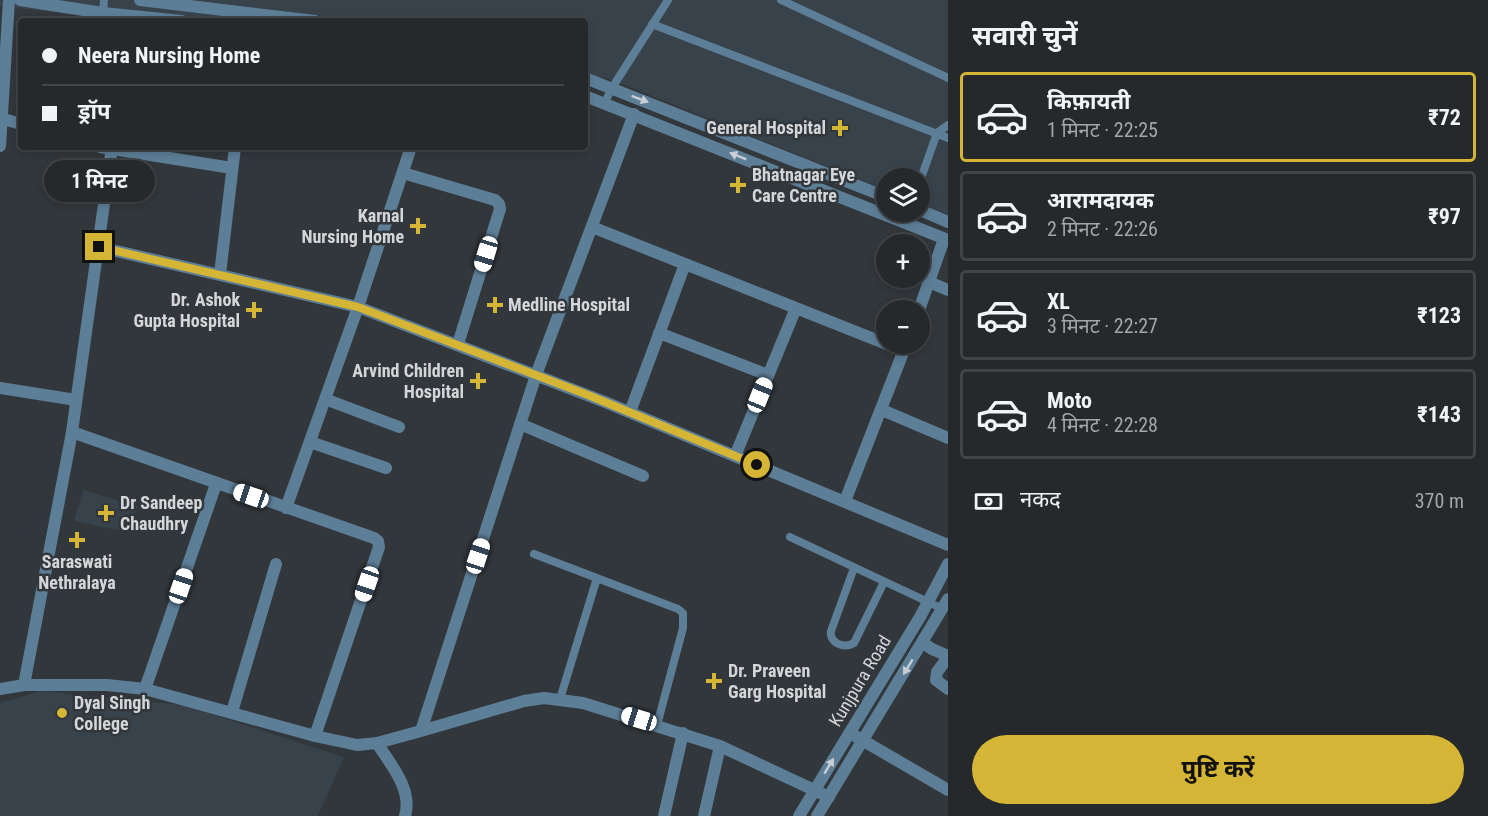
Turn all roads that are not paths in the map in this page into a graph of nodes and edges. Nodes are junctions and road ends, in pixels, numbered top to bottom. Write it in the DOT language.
graph roads {
  1 [pos="9,0"];
  2 [pos="20,0"];
  3 [pos="104,0"];
  4 [pos="140,0"];
  5 [pos="150,0"];
  6 [pos="668,0"];
  7 [pos="781,0"];
  8 [pos="103,13"];
  9 [pos="147,16"];
  10 [pos="126,18"];
  11 [pos="136,18"];
  12 [pos="161,18"];
  13 [pos="291,18"];
  14 [pos="652,24"];
  15 [pos="948,78"];
  16 [pos="588,79"];
  17 [pos="612,88"];
  18 [pos="588,97"];
  19 [pos="604,104"];
  20 [pos="634,114"];
  21 [pos="1,119"];
  22 [pos="18,123"];
  23 [pos="948,125"];
  24 [pos="937,134"];
  25 [pos="948,138"];
  26 [pos="0,146"];
  27 [pos="108,150"];
  28 [pos="120,150"];
  29 [pos="235,150"];
  30 [pos="410,150"];
  31 [pos="232,168"];
  32 [pos="925,168"];
  33 [pos="403,172"];
  34 [pos="876,193"];
  35 [pos="930,214"];
  36 [pos="948,222"];
  37 [pos="907,224"];
  38 [pos="592,227"];
  39 [pos="946,239"];
  40 [pos="99,247"];
  41 [pos="685,264"];
  42 [pos="220,274"];
  43 [pos="930,279"];
  44 [pos="930,282"];
  45 [pos="948,290"];
  46 [pos="358,307"];
  47 [pos="796,308"];
  48 [pos="659,333"];
  49 [pos="876,337"];
  50 [pos="458,344"];
  51 [pos="902,354"];
  52 [pos="536,375"];
  53 [pos="768,375"];
  54 [pos="0,388"];
  55 [pos="325,399"];
  56 [pos="76,400"];
  57 [pos="882,410"];
  58 [pos="630,412"];
  59 [pos="520,424"];
  60 [pos="399,427"];
  61 [pos="72,432"];
  62 [pos="948,438"];
  63 [pos="310,442"];
  64 [pos="735,456"];
  65 [pos="386,468"];
  66 [pos="643,476"];
  67 [pos="216,484"];
  68 [pos="846,501"];
  69 [pos="286,508"];
  70 [pos="790,537"];
  71 [pos="948,545"];
  72 [pos="534,554"];
  73 [pos="276,564"];
  74 [pos="948,564"];
  75 [pos="854,568"];
  76 [pos="597,578"];
  77 [pos="884,582"];
  78 [pos="928,603"];
  79 [pos="945,604"];
  80 [pos="923,643"];
  81 [pos="948,657"];
  82 [pos="24,686"];
  83 [pos="0,689"];
  84 [pos="146,689"];
  85 [pos="948,689"];
  86 [pos="560,699"];
  87 [pos="232,712"];
  88 [pos="657,725"];
  89 [pos="421,731"];
  90 [pos="850,733"];
  91 [pos="683,734"];
  92 [pos="315,736"];
  93 [pos="864,740"];
  94 [pos="377,743"];
  95 [pos="720,746"];
  96 [pos="815,790"];
  97 [pos="948,790"];
  98 [pos="829,797"];
  99 [pos="405,816"];
  100 [pos="664,816"];
  101 [pos="704,816"];
  102 [pos="799,816"];
  103 [pos="817,816"];
  1 -- 21 [label="street"];
  2 -- 8 [label="street"];
  3 -- 8 [label="lane"];
  4 -- 5 [label="street"];
  5 -- 9 [label="lane"];
  5 -- 13 [label="street"];
  6 -- 14 [label="lane"];
  7 -- 15 [label="lane"];
  8 -- 10 [label="street"];
  9 -- 11 [label="street"];
  9 -- 12 [label="street"];
  14 -- 17 [label="lane"];
  14 -- 24 [label="lane"];
  16 -- 17 [label="street"];
  17 -- 19 [label="lane"];
  17 -- 34 [label="street, one-way"];
  18 -- 19 [label="street"];
  19 -- 20 [label="street"];
  37 -- 20 [label="street, one-way"];
  20 -- 38 [label="street"];
  21 -- 22 [label="street"];
  21 -- 26 [label="street"];
  23 -- 24 [label="lane"];
  24 -- 25 [label="lane"];
  24 -- 32 [label="lane"];
  27 -- 40 [label="street"];
  28 -- 31 [label="street"];
  29 -- 31 [label="street"];
  30 -- 33 [label="street"];
  31 -- 42 [label="street"];
  33 -- 46 [label="street"];
  33 -- 50 [label="street"];
  35 -- 36 [label="street"];
  37 -- 39 [label="street"];
  38 -- 41 [label="street"];
  38 -- 52 [label="street"];
  39 -- 43 [label="street"];
  40 -- 42 [label="street"];
  40 -- 56 [label="street"];
  41 -- 47 [label="street"];
  41 -- 48 [label="street"];
  42 -- 46 [label="street"];
  44 -- 45 [label="street"];
  46 -- 50 [label="street"];
  46 -- 55 [label="street"];
  47 -- 49 [label="street"];
  47 -- 53 [label="street"];
  48 -- 53 [label="street"];
  48 -- 58 [label="street"];
  50 -- 52 [label="street"];
  51 -- 57 [label="street"];
  52 -- 58 [label="street"];
  52 -- 59 [label="street"];
  53 -- 64 [label="street"];
  54 -- 56 [label="street"];
  55 -- 60 [label="street"];
  55 -- 63 [label="street"];
  56 -- 61 [label="street"];
  57 -- 62 [label="street"];
  57 -- 68 [label="street"];
  58 -- 64 [label="street"];
  59 -- 66 [label="street"];
  59 -- 89 [label="street"];
  61 -- 67 [label="street"];
  61 -- 82 [label="street"];
  63 -- 65 [label="street"];
  63 -- 69 [label="street"];
  64 -- 68 [label="street"];
  67 -- 69 [label="street"];
  67 -- 84 [label="street"];
  68 -- 71 [label="street"];
  69 -- 92 [label="street"];
  70 -- 75 [label="lane"];
  72 -- 76 [label="lane"];
  73 -- 87 [label="street"];
  74 -- 78 [label="street, Kunjpura Road"];
  75 -- 77 [label="lane"];
  75 -- 77 [label="lane"];
  76 -- 86 [label="lane"];
  76 -- 88 [label="lane"];
  77 -- 78 [label="lane"];
  78 -- 79 [label="lane"];
  78 -- 90 [label="street, Kunjpura Road"];
  79 -- 80 [label="street"];
  80 -- 81 [label="street"];
  80 -- 93 [label="street, one-way"];
  81 -- 85 [label="street"];
  82 -- 83 [label="street"];
  82 -- 84 [label="street"];
  84 -- 87 [label="street"];
  86 -- 88 [label="street"];
  86 -- 89 [label="street"];
  87 -- 92 [label="street"];
  88 -- 91 [label="street"];
  89 -- 94 [label="street"];
  90 -- 93 [label="street"];
  96 -- 90 [label="street, Kunjpura Road, one-way"];
  91 -- 95 [label="street"];
  91 -- 100 [label="street"];
  92 -- 94 [label="street"];
  93 -- 97 [label="street"];
  93 -- 98 [label="street"];
  94 -- 99 [label="street"];
  95 -- 96 [label="street"];
  95 -- 101 [label="street"];
  96 -- 98 [label="street"];
  96 -- 102 [label="street, Kunjpura Road"];
  98 -- 103 [label="street"];
}
